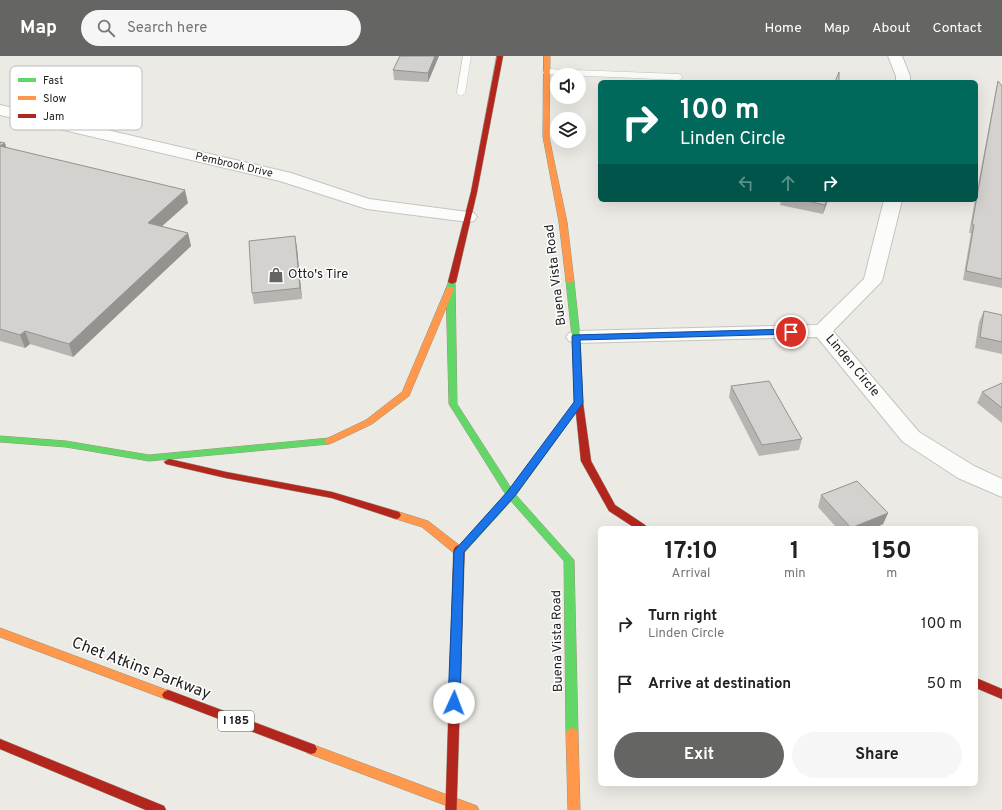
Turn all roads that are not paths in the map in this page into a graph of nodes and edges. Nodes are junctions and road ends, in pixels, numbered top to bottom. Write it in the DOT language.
graph roads {
  1 [pos="467,56"];
  2 [pos="500,56"];
  3 [pos="547,56"];
  4 [pos="895,56"];
  5 [pos="547,72"];
  6 [pos="679,77"];
  7 [pos="903,80"];
  8 [pos="461,93"];
  9 [pos="0,110"];
  10 [pos="10,112"];
  11 [pos="85,130"];
  12 [pos="893,202"];
  13 [pos="468,217"];
  14 [pos="450,289"];
  15 [pos="822,331"];
  16 [pos="576,337"];
  17 [pos="579,403"];
  18 [pos="0,439"];
  19 [pos="149,458"];
  20 [pos="1002,489"];
  21 [pos="511,495"];
  22 [pos="639,526"];
  23 [pos="459,551"];
  24 [pos="0,632"];
  25 [pos="978,684"];
  26 [pos="1002,694"];
  27 [pos="0,744"];
  28 [pos="160,810"];
  29 [pos="451,810"];
  30 [pos="473,810"];
  31 [pos="574,810"];
  1 -- 8 [label="lane"];
  2 -- 13 [label="main road, Buena Vista Road"];
  3 -- 5 [label="main road, Buena Vista Road"];
  4 -- 7 [label="street"];
  5 -- 6 [label="lane"];
  5 -- 16 [label="main road, Buena Vista Road"];
  9 -- 10 [label="street, Pembrook Drive"];
  11 -- 13 [label="street, Pembrook Drive"];
  12 -- 15 [label="street"];
  13 -- 14 [label="main road, Buena Vista Road"];
  14 -- 19 [label="main road"];
  14 -- 21 [label="main road, Buena Vista Road"];
  15 -- 16 [label="street, Linden Circle"];
  15 -- 20 [label="street, Linden Circle"];
  16 -- 17 [label="main road, Buena Vista Road"];
  17 -- 21 [label="main road"];
  17 -- 22 [label="main road, Buena Vista Road"];
  18 -- 19 [label="main road"];
  19 -- 23 [label="main road"];
  21 -- 23 [label="main road"];
  21 -- 31 [label="main road, Buena Vista Road"];
  23 -- 29 [label="main road, bridge"];
  24 -- 30 [label="main road, Chet Atkins Parkway / I 185"];
  25 -- 26 [label="main road"];
  27 -- 28 [label="main road"];
}
